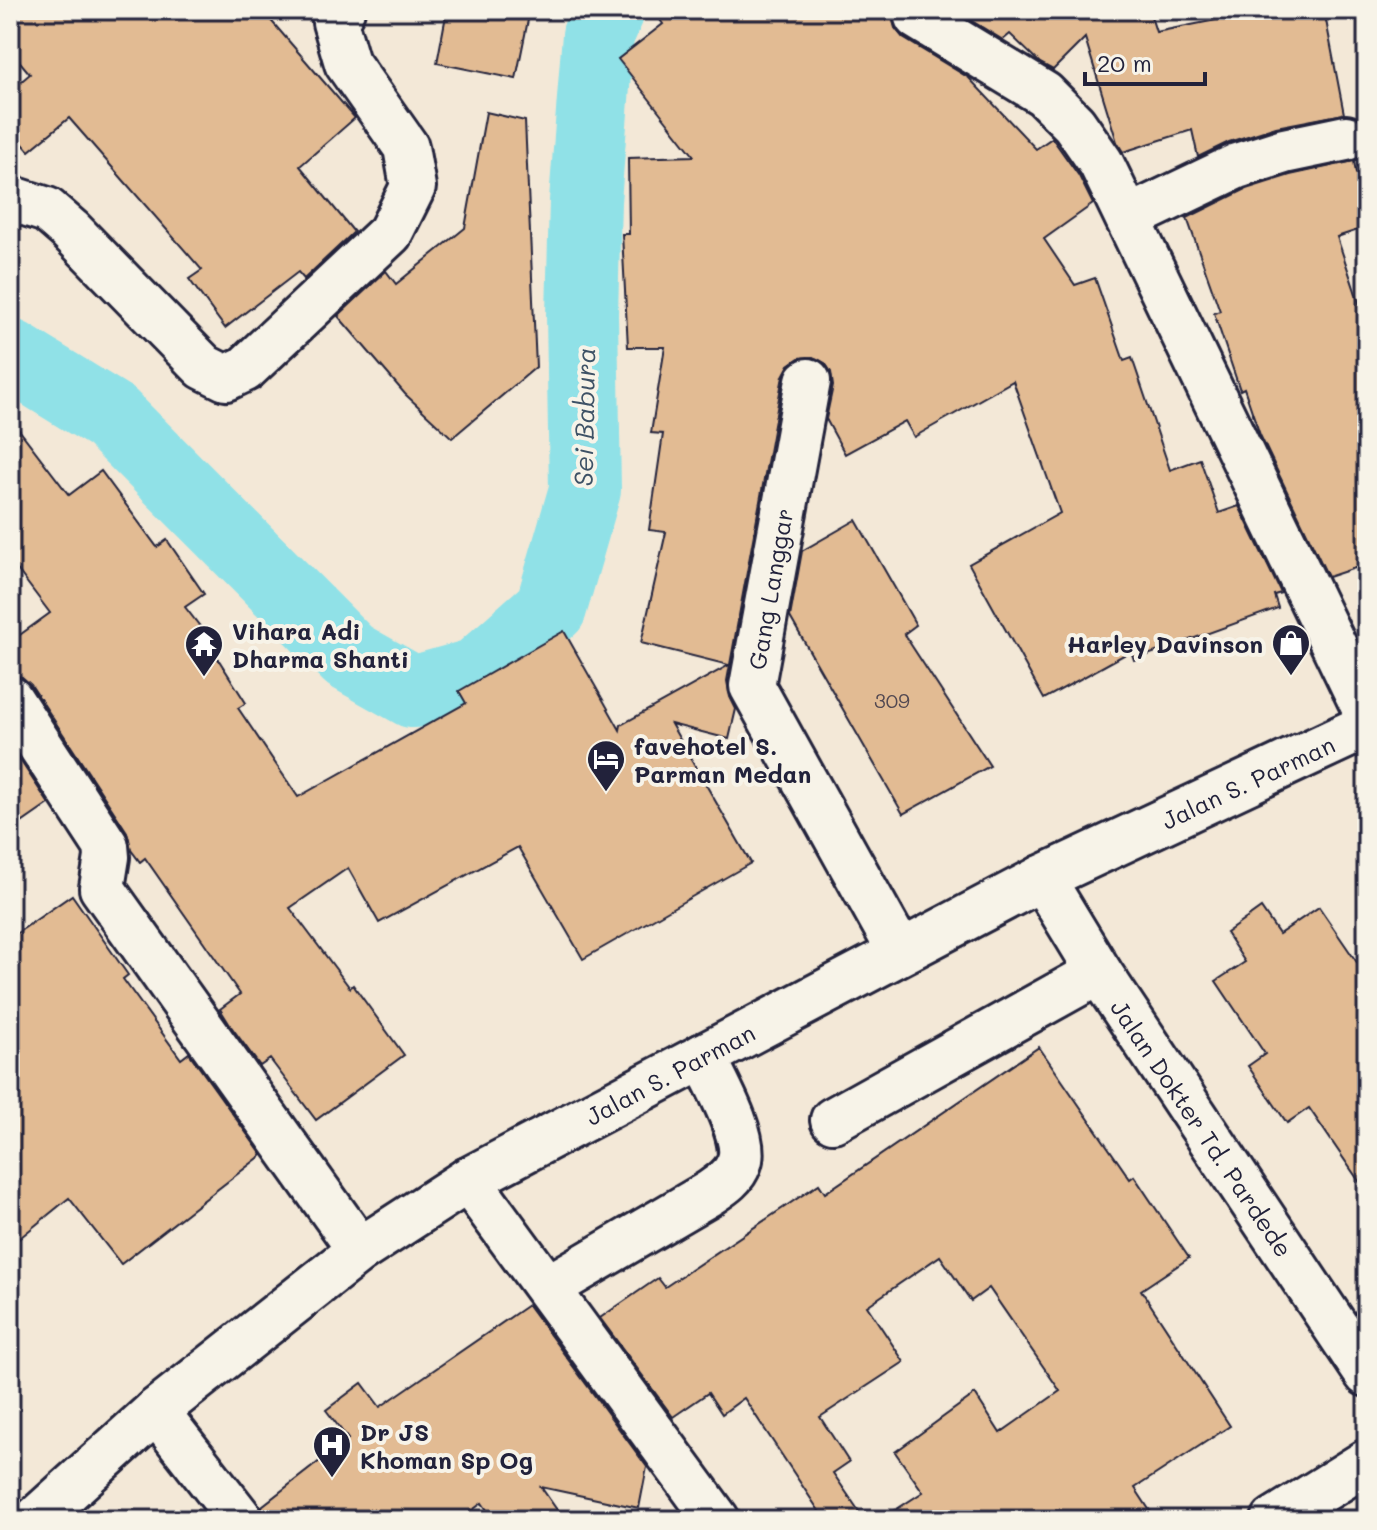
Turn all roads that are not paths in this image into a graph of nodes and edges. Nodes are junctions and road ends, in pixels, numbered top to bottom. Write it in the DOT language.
graph roads {
  1 [pos="342,10"];
  2 [pos="917,17"];
  3 [pos="1346,138"];
  4 [pos="10,198"];
  5 [pos="1128,218"];
  6 [pos="808,381"];
  7 [pos="10,699"];
  8 [pos="1367,714"];
  9 [pos="1367,726"];
  10 [pos="1042,878"];
  11 [pos="900,952"];
  12 [pos="1099,972"];
  13 [pos="703,1056"];
  14 [pos="833,1120"];
  15 [pos="468,1180"];
  16 [pos="360,1250"];
  17 [pos="549,1287"];
  18 [pos="1367,1374"];
  19 [pos="156,1411"];
  20 [pos="1367,1462"];
  21 [pos="35,1520"];
  22 [pos="241,1520"];
  23 [pos="717,1520"];
  24 [pos="1274,1520"];
  1 -- 4 [label="street"];
  2 -- 5 [label="street"];
  3 -- 5 [label="street"];
  5 -- 8 [label="street"];
  6 -- 11 [label="street, Gang Langgar"];
  7 -- 16 [label="street"];
  9 -- 10 [label="street, Jalan S. Parman"];
  10 -- 11 [label="street, Jalan S. Parman"];
  10 -- 12 [label="street, Jalan Dokter Td. Pardede"];
  11 -- 13 [label="street, Jalan S. Parman"];
  12 -- 14 [label="street"];
  12 -- 18 [label="street, Jalan Dokter Td. Pardede"];
  13 -- 15 [label="street, Jalan S. Parman"];
  13 -- 17 [label="street"];
  15 -- 16 [label="street, Jalan S. Parman"];
  15 -- 17 [label="street"];
  16 -- 19 [label="street, Jalan S. Parman"];
  17 -- 23 [label="street"];
  19 -- 21 [label="street, Jalan S. Parman"];
  19 -- 22 [label="street"];
  20 -- 24 [label="street"];
}
